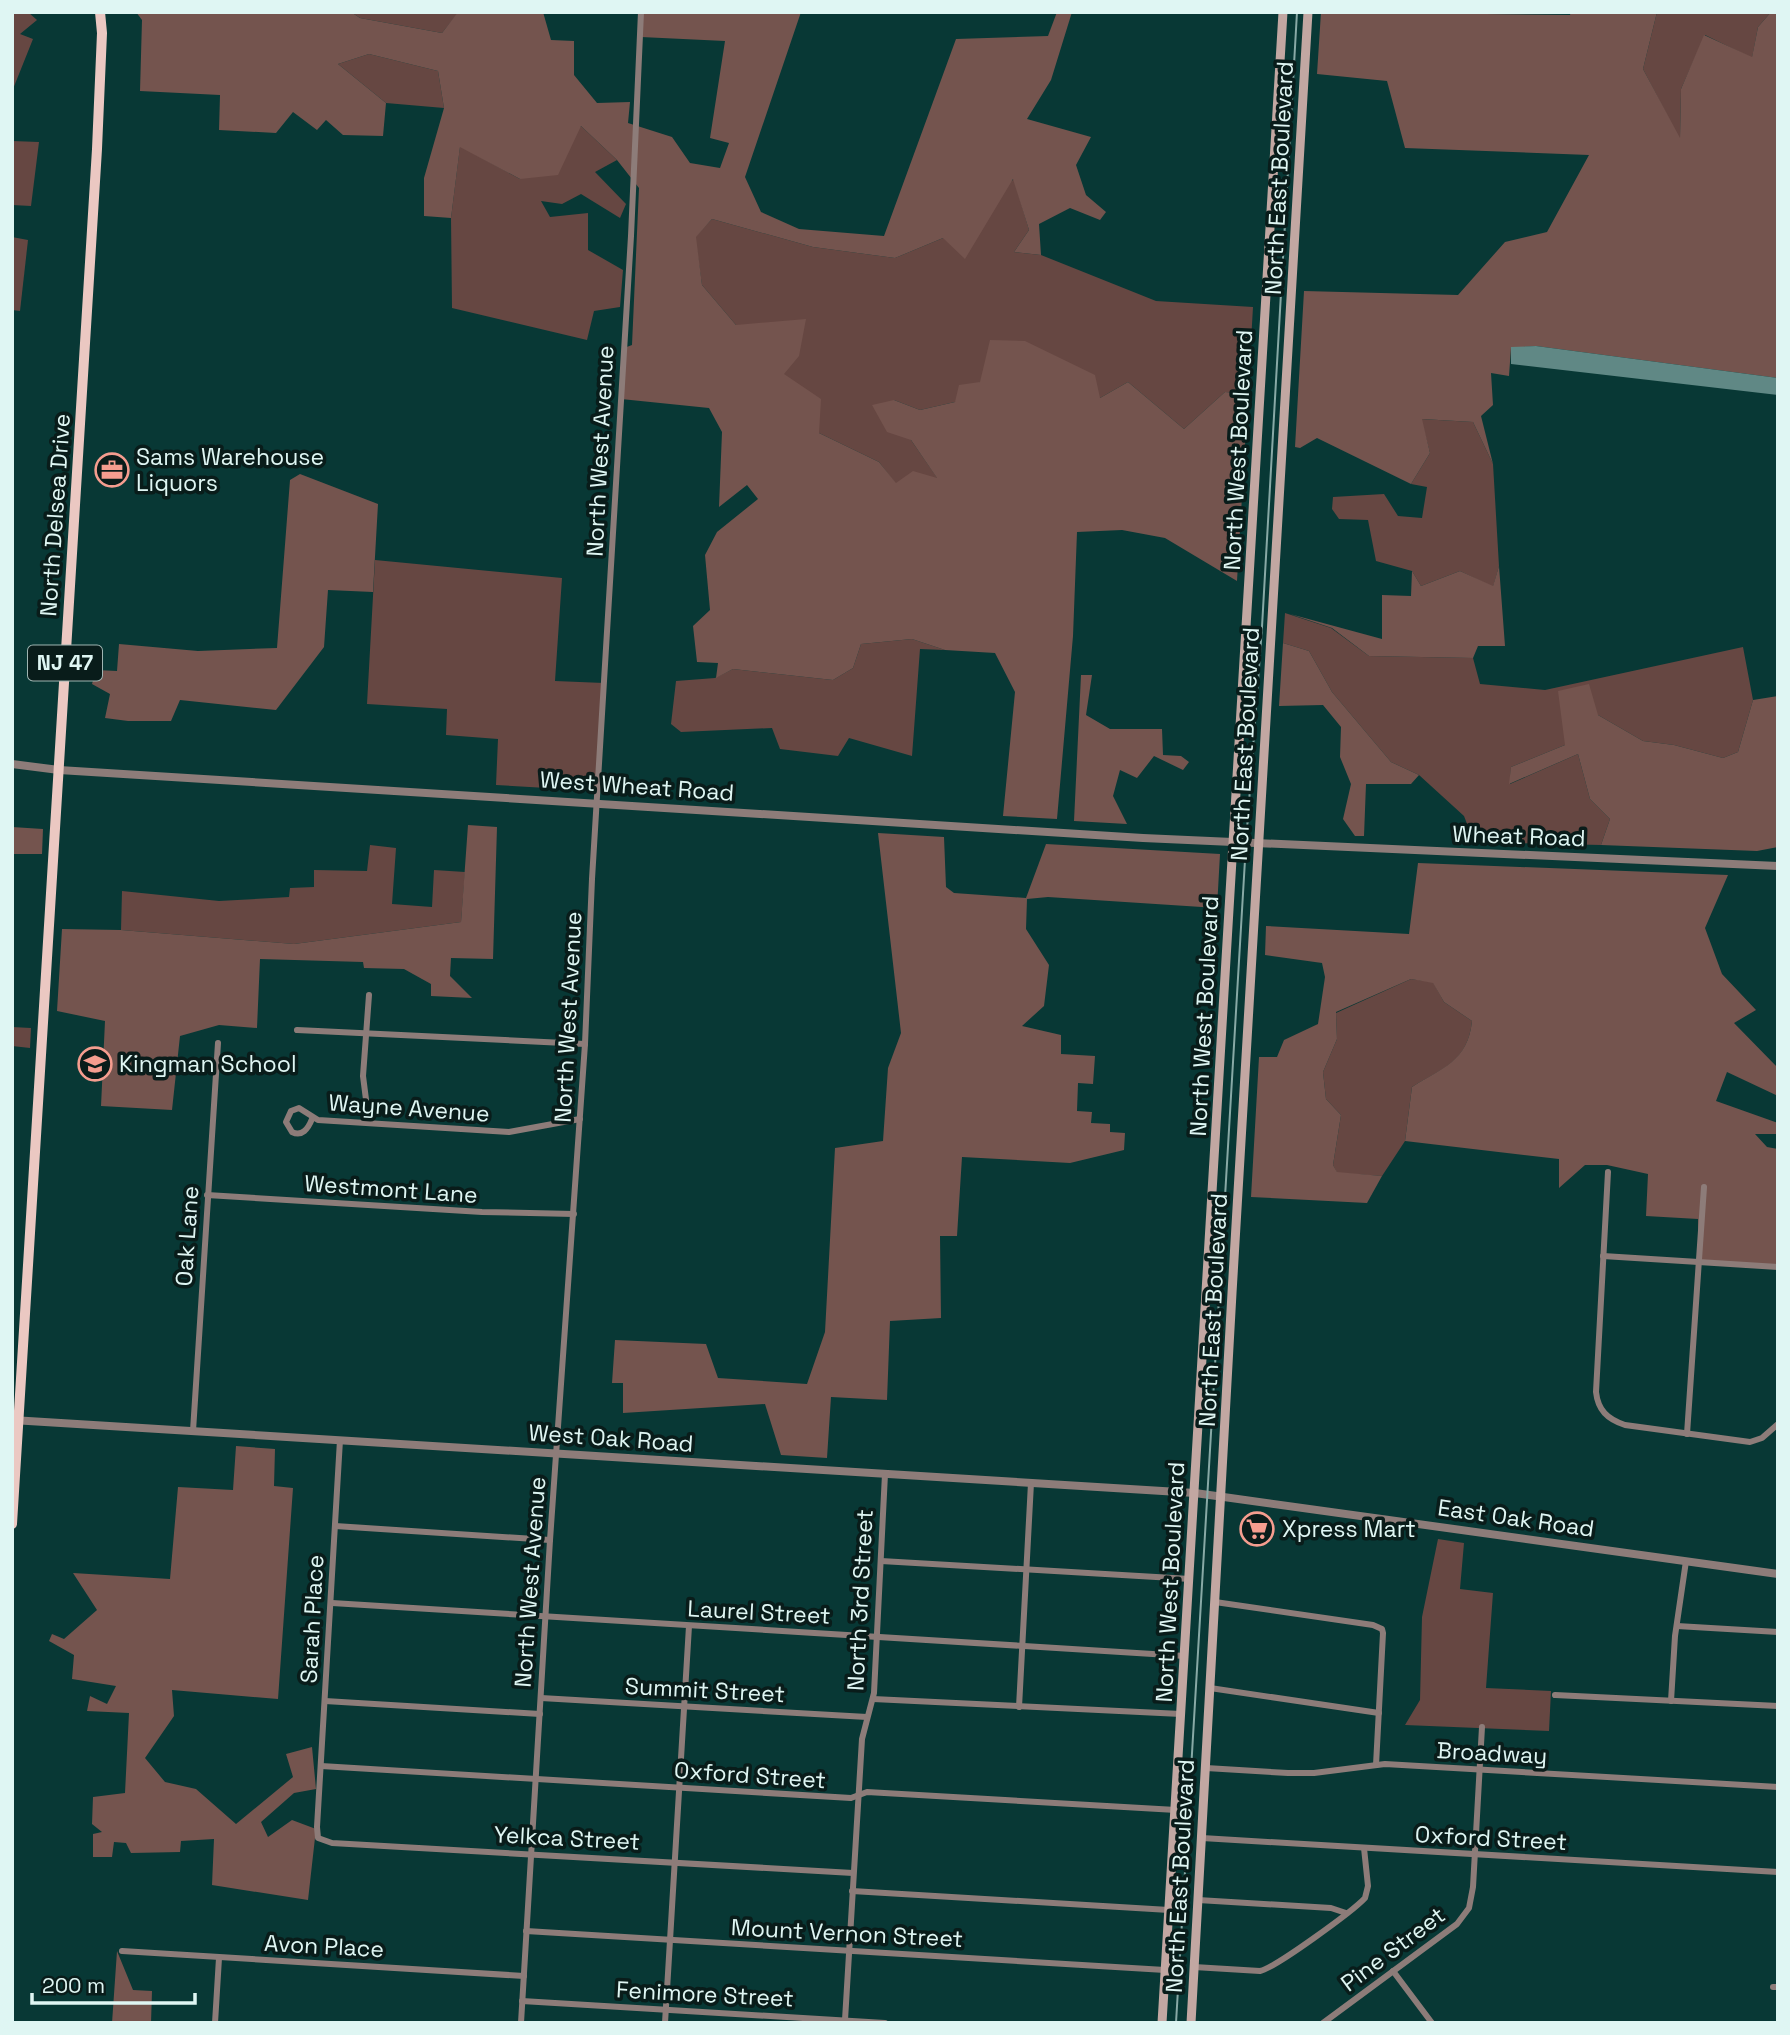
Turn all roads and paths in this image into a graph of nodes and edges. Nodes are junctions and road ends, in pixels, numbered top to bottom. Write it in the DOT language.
graph roads {
  1 [pos="100,12"];
  2 [pos="641,12"];
  3 [pos="1283,12"];
  4 [pos="1308,12"];
  5 [pos="12,764"];
  6 [pos="59,770"];
  7 [pos="596,803"];
  8 [pos="1234,843"];
  9 [pos="1259,844"];
  10 [pos="1778,866"];
  11 [pos="369,995"];
  12 [pos="297,1030"];
  13 [pos="368,1035"];
  14 [pos="218,1043"];
  15 [pos="585,1044"];
  16 [pos="312,1119"];
  17 [pos="580,1119"];
  18 [pos="369,1123"];
  19 [pos="1608,1172"];
  20 [pos="1704,1187"];
  21 [pos="207,1195"];
  22 [pos="574,1214"];
  23 [pos="1603,1256"];
  24 [pos="1697,1262"];
  25 [pos="1778,1267"];
  26 [pos="16,1420"];
  27 [pos="1778,1424"];
  28 [pos="193,1431"];
  29 [pos="1687,1434"];
  30 [pos="340,1440"];
  31 [pos="556,1454"];
  32 [pos="885,1474"];
  33 [pos="1031,1483"];
  34 [pos="1195,1493"];
  35 [pos="1208,1495"];
  36 [pos="1221,1496"];
  37 [pos="12,1524"];
  38 [pos="335,1526"];
  39 [pos="550,1540"];
  40 [pos="881,1561"];
  41 [pos="1686,1561"];
  42 [pos="1027,1569"];
  43 [pos="1778,1574"];
  44 [pos="1190,1579"];
  45 [pos="1215,1602"];
  46 [pos="332,1603"];
  47 [pos="545,1617"];
  48 [pos="689,1626"];
  49 [pos="1676,1626"];
  50 [pos="1778,1632"];
  51 [pos="877,1637"];
  52 [pos="1022,1645"];
  53 [pos="1185,1656"];
  54 [pos="1210,1688"];
  55 [pos="1555,1695"];
  56 [pos="541,1698"];
  57 [pos="873,1699"];
  58 [pos="325,1701"];
  59 [pos="1671,1701"];
  60 [pos="684,1706"];
  61 [pos="1778,1706"];
  62 [pos="1019,1707"];
  63 [pos="1379,1713"];
  64 [pos="540,1714"];
  65 [pos="1181,1714"];
  66 [pos="867,1717"];
  67 [pos="1482,1727"];
  68 [pos="1376,1765"];
  69 [pos="321,1766"];
  70 [pos="1206,1768"];
  71 [pos="1479,1770"];
  72 [pos="536,1779"];
  73 [pos="1778,1787"];
  74 [pos="679,1788"];
  75 [pos="858,1796"];
  76 [pos="319,1800"];
  77 [pos="1176,1810"];
  78 [pos="1202,1838"];
  79 [pos="1364,1848"];
  80 [pos="531,1854"];
  81 [pos="1475,1854"];
  82 [pos="675,1862"];
  83 [pos="1778,1872"];
  84 [pos="853,1873"];
  85 [pos="852,1891"];
  86 [pos="1198,1900"];
  87 [pos="1170,1910"];
  88 [pos="1346,1913"];
  89 [pos="526,1931"];
  90 [pos="670,1940"];
  91 [pos="122,1951"];
  92 [pos="849,1951"];
  93 [pos="219,1958"];
  94 [pos="1194,1968"];
  95 [pos="1166,1970"];
  96 [pos="1393,1971"];
  97 [pos="524,1976"];
  98 [pos="522,2001"];
  99 [pos="666,2010"];
  100 [pos="845,2020"];
  101 [pos="215,2023"];
  102 [pos="521,2023"];
  103 [pos="665,2023"];
  104 [pos="885,2023"];
  105 [pos="1162,2023"];
  106 [pos="1191,2023"];
  107 [pos="1323,2023"];
  108 [pos="1432,2023"];
  1 -- 6 [label="main road, North Delsea Drive / NJ 47"];
  2 -- 7 [label="street, North West Avenue"];
  3 -- 8 [label="main road, North West Boulevard"];
  4 -- 9 [label="main road, North East Boulevard"];
  5 -- 6 [label="street, West Wheat Road"];
  6 -- 7 [label="street, West Wheat Road"];
  6 -- 26 [label="main road, North Delsea Drive / NJ 47"];
  7 -- 8 [label="street, West Wheat Road"];
  7 -- 15 [label="street, North West Avenue"];
  8 -- 9 [label="street, West Wheat Road"];
  8 -- 34 [label="main road, North West Boulevard"];
  9 -- 10 [label="street, Wheat Road"];
  9 -- 36 [label="main road, North East Boulevard"];
  11 -- 13 [label="street"];
  12 -- 13 [label="street"];
  13 -- 15 [label="street"];
  13 -- 18 [label="street"];
  14 -- 21 [label="street, Oak Lane"];
  15 -- 17 [label="street, North West Avenue"];
  16 -- 18 [label="street, Wayne Avenue"];
  17 -- 18 [label="street, Wayne Avenue"];
  17 -- 22 [label="street, North West Avenue"];
  19 -- 23 [label="street"];
  20 -- 24 [label="street"];
  21 -- 22 [label="street, Westmont Lane"];
  21 -- 28 [label="street, Oak Lane"];
  22 -- 31 [label="street, North West Avenue"];
  23 -- 24 [label="street"];
  23 -- 29 [label="street"];
  24 -- 25 [label="street"];
  24 -- 29 [label="street"];
  26 -- 28 [label="street, West Oak Road"];
  26 -- 37 [label="main road, North Delsea Drive / NJ 47"];
  27 -- 29 [label="street"];
  28 -- 30 [label="street, West Oak Road"];
  30 -- 31 [label="street, West Oak Road"];
  30 -- 38 [label="street, Sarah Place"];
  31 -- 32 [label="street, West Oak Road"];
  31 -- 39 [label="street, North West Avenue"];
  32 -- 33 [label="street, West Oak Road"];
  32 -- 40 [label="street, North 3rd Street"];
  33 -- 34 [label="street, West Oak Road"];
  33 -- 42 [label="street"];
  34 -- 35 [label="street, West Oak Road"];
  34 -- 44 [label="main road, North West Boulevard"];
  35 -- 36 [label="street, East Oak Road"];
  36 -- 41 [label="street, East Oak Road"];
  36 -- 45 [label="main road, North East Boulevard"];
  38 -- 39 [label="street"];
  38 -- 46 [label="street, Sarah Place"];
  39 -- 47 [label="street, North West Avenue"];
  40 -- 42 [label="street"];
  40 -- 51 [label="street, North 3rd Street"];
  41 -- 43 [label="street, East Oak Road"];
  41 -- 49 [label="street"];
  42 -- 44 [label="street"];
  42 -- 52 [label="street"];
  44 -- 53 [label="main road, North West Boulevard"];
  45 -- 54 [label="main road, North East Boulevard"];
  45 -- 63 [label="street"];
  46 -- 47 [label="street, Laurel Street"];
  46 -- 58 [label="street, Sarah Place"];
  47 -- 48 [label="street, Laurel Street"];
  47 -- 56 [label="street, North West Avenue"];
  48 -- 51 [label="street, Laurel Street"];
  48 -- 60 [label="street"];
  49 -- 50 [label="street"];
  49 -- 59 [label="street"];
  51 -- 52 [label="street, Laurel Street"];
  51 -- 57 [label="street, North 3rd Street"];
  52 -- 53 [label="street, Laurel Street"];
  52 -- 62 [label="street"];
  53 -- 65 [label="main road, North West Boulevard"];
  54 -- 63 [label="street"];
  54 -- 70 [label="main road, North East Boulevard"];
  55 -- 59 [label="street"];
  56 -- 60 [label="street, Summit Street"];
  56 -- 64 [label="street, North West Avenue"];
  57 -- 62 [label="street"];
  57 -- 66 [label="street, North 3rd Street"];
  58 -- 64 [label="street"];
  58 -- 69 [label="street, Sarah Place"];
  59 -- 61 [label="street"];
  60 -- 66 [label="street, Summit Street"];
  60 -- 74 [label="street"];
  62 -- 65 [label="street"];
  63 -- 68 [label="street"];
  64 -- 72 [label="street, North West Avenue"];
  65 -- 77 [label="main road, North West Boulevard"];
  66 -- 75 [label="street, North 3rd Street"];
  67 -- 71 [label="street, Pine Street"];
  68 -- 70 [label="street, Broadway"];
  68 -- 71 [label="street, Broadway"];
  69 -- 72 [label="street, Oxford Street"];
  69 -- 76 [label="street, Sarah Place"];
  70 -- 78 [label="main road, North East Boulevard"];
  71 -- 73 [label="street, Broadway"];
  71 -- 81 [label="street, Pine Street"];
  72 -- 74 [label="street, Oxford Street"];
  72 -- 80 [label="street, North West Avenue"];
  74 -- 75 [label="street, Oxford Street"];
  74 -- 82 [label="street"];
  75 -- 77 [label="street, Oxford Street"];
  75 -- 84 [label="street, North 3rd Street"];
  76 -- 80 [label="street, Yelkca Street"];
  77 -- 87 [label="main road, North West Boulevard"];
  78 -- 79 [label="street, Oxford Street"];
  78 -- 86 [label="main road, North East Boulevard"];
  79 -- 81 [label="street, Oxford Street"];
  79 -- 88 [label="street"];
  80 -- 82 [label="street, Yelkca Street"];
  80 -- 89 [label="street, North West Avenue"];
  81 -- 83 [label="street, Oxford Street"];
  81 -- 96 [label="street, Pine Street"];
  82 -- 84 [label="street, Yelkca Street"];
  82 -- 90 [label="street"];
  84 -- 85 [label="street, North 3rd Street"];
  85 -- 87 [label="street"];
  85 -- 92 [label="street, North 3rd Street"];
  86 -- 88 [label="street"];
  86 -- 94 [label="main road, North East Boulevard"];
  87 -- 95 [label="main road, North West Boulevard"];
  88 -- 94 [label="street"];
  89 -- 90 [label="street, Mount Vernon Street"];
  89 -- 97 [label="street, North West Avenue"];
  90 -- 92 [label="street, Mount Vernon Street"];
  90 -- 99 [label="street"];
  91 -- 93 [label="street, Avon Place"];
  92 -- 95 [label="street, Mount Vernon Street"];
  92 -- 100 [label="street, North 3rd Street"];
  93 -- 97 [label="street, Avon Place"];
  93 -- 101 [label="street"];
  94 -- 106 [label="main road, North East Boulevard"];
  95 -- 105 [label="main road, North West Boulevard"];
  96 -- 107 [label="street, Pine Street"];
  96 -- 108 [label="street"];
  97 -- 98 [label="street, North West Avenue"];
  98 -- 99 [label="street, Fenimore Street"];
  98 -- 102 [label="street, North West Avenue"];
  99 -- 100 [label="street, Fenimore Street"];
  99 -- 103 [label="street"];
  100 -- 104 [label="street, Fenimore Street"];
}
